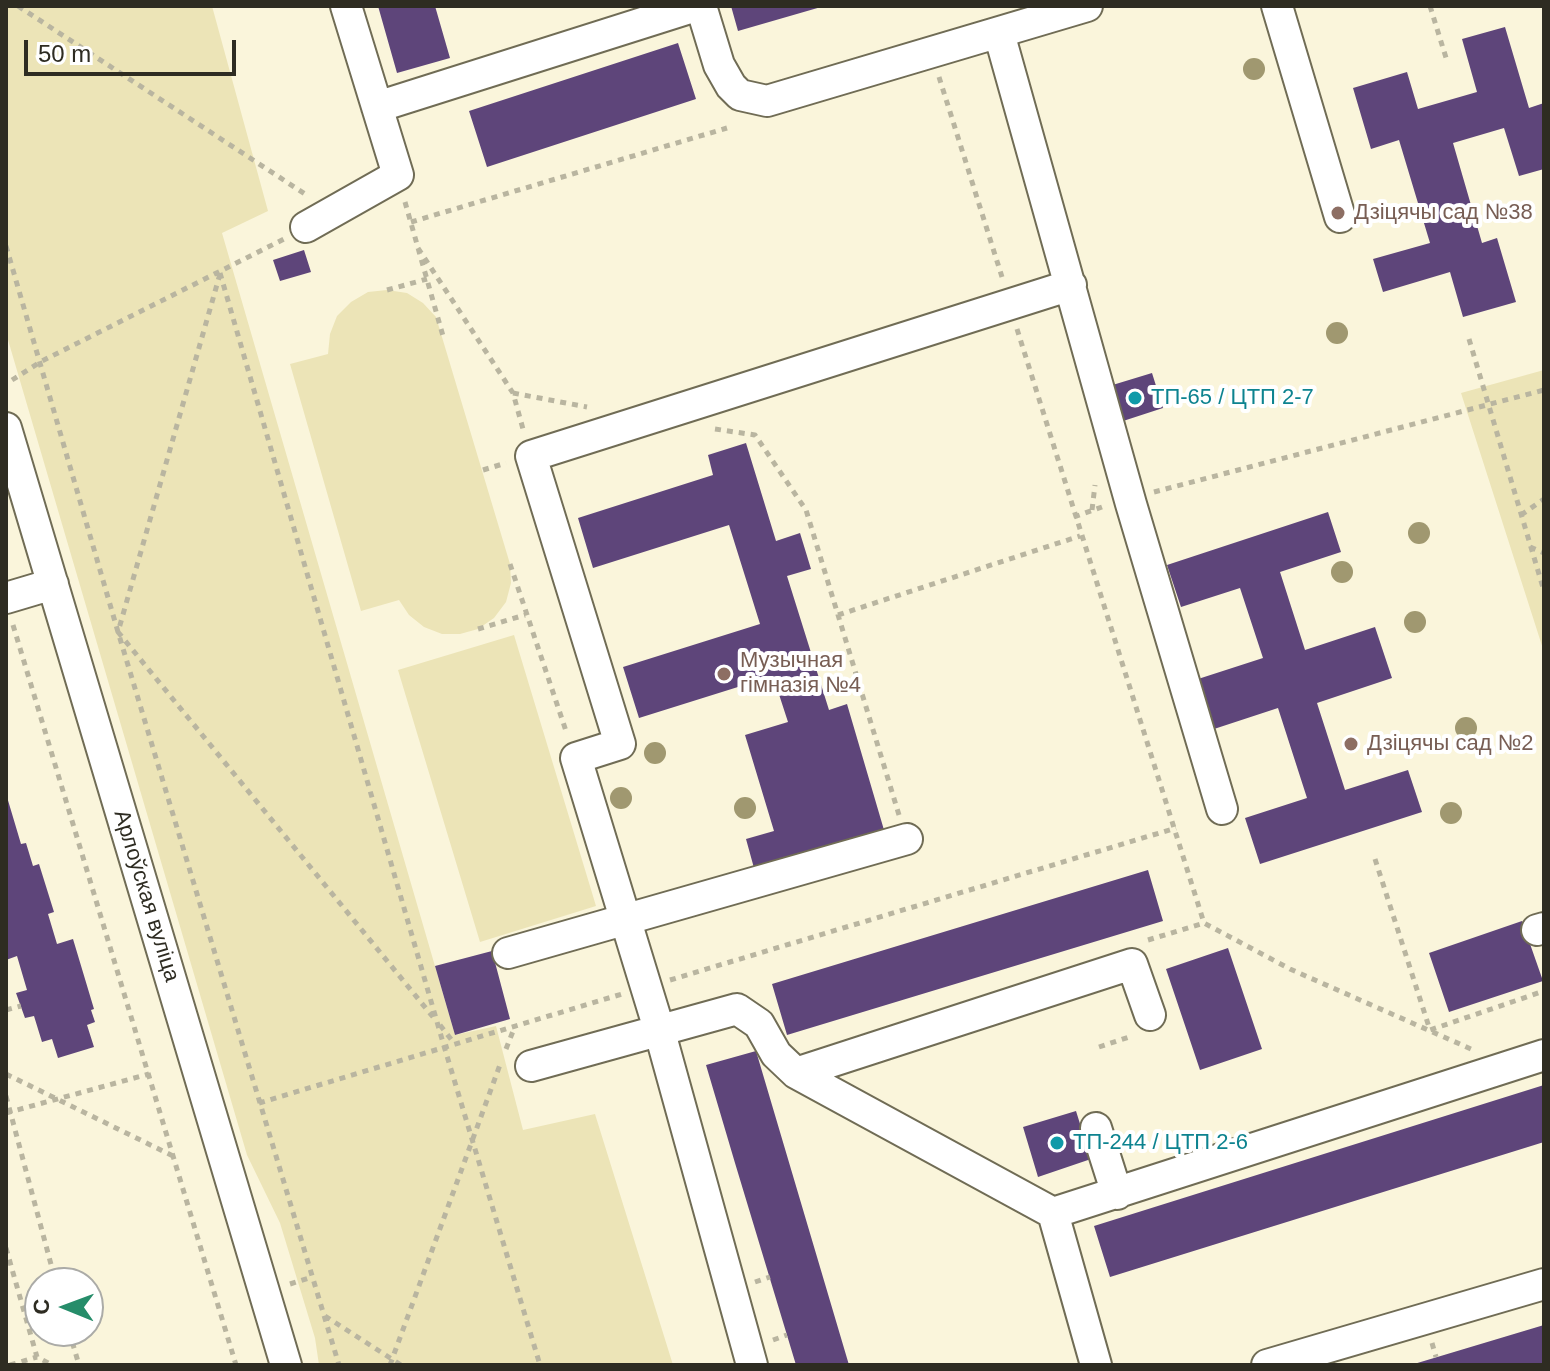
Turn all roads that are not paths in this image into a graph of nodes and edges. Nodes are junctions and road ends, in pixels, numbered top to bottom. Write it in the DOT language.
graph roads {
  1 [pos="346,6"];
  2 [pos="698,6"];
  3 [pos="1087,6"];
  4 [pos="1277,6"];
  5 [pos="999,33"];
  6 [pos="377,107"];
  7 [pos="1340,217"];
  8 [pos="319,219"];
  9 [pos="1071,285"];
  10 [pos="6,428"];
  11 [pos="53,584"];
  12 [pos="8,604"];
  13 [pos="1222,809"];
  14 [pos="907,839"];
  15 [pos="627,918"];
  16 [pos="508,953"];
  17 [pos="1150,1015"];
  18 [pos="659,1029"];
  19 [pos="1544,1055"];
  20 [pos="531,1066"];
  21 [pos="796,1073"];
  22 [pos="1096,1128"];
  23 [pos="1117,1194"];
  24 [pos="1053,1213"];
  25 [pos="1544,1284"];
  26 [pos="286,1365"];
  27 [pos="752,1365"];
  28 [pos="1096,1365"];
  29 [pos="1267,1365"];
  1 -- 6 [label="street"];
  2 -- 5 [label="street"];
  2 -- 6 [label="street"];
  3 -- 5 [label="street"];
  4 -- 7 [label="street"];
  5 -- 9 [label="street"];
  6 -- 8 [label="street"];
  9 -- 13 [label="street"];
  9 -- 15 [label="street"];
  10 -- 11 [label="street, Арлоўская вуліца"];
  11 -- 12 [label="street"];
  11 -- 26 [label="street, Арлоўская вуліца"];
  14 -- 15 [label="street"];
  15 -- 16 [label="street"];
  15 -- 18 [label="street"];
  17 -- 21 [label="street"];
  18 -- 20 [label="street"];
  18 -- 21 [label="street"];
  18 -- 27 [label="street"];
  19 -- 23 [label="street"];
  21 -- 24 [label="street"];
  22 -- 23 [label="street"];
  23 -- 24 [label="street"];
  24 -- 28 [label="street"];
  25 -- 29 [label="street"];
}
